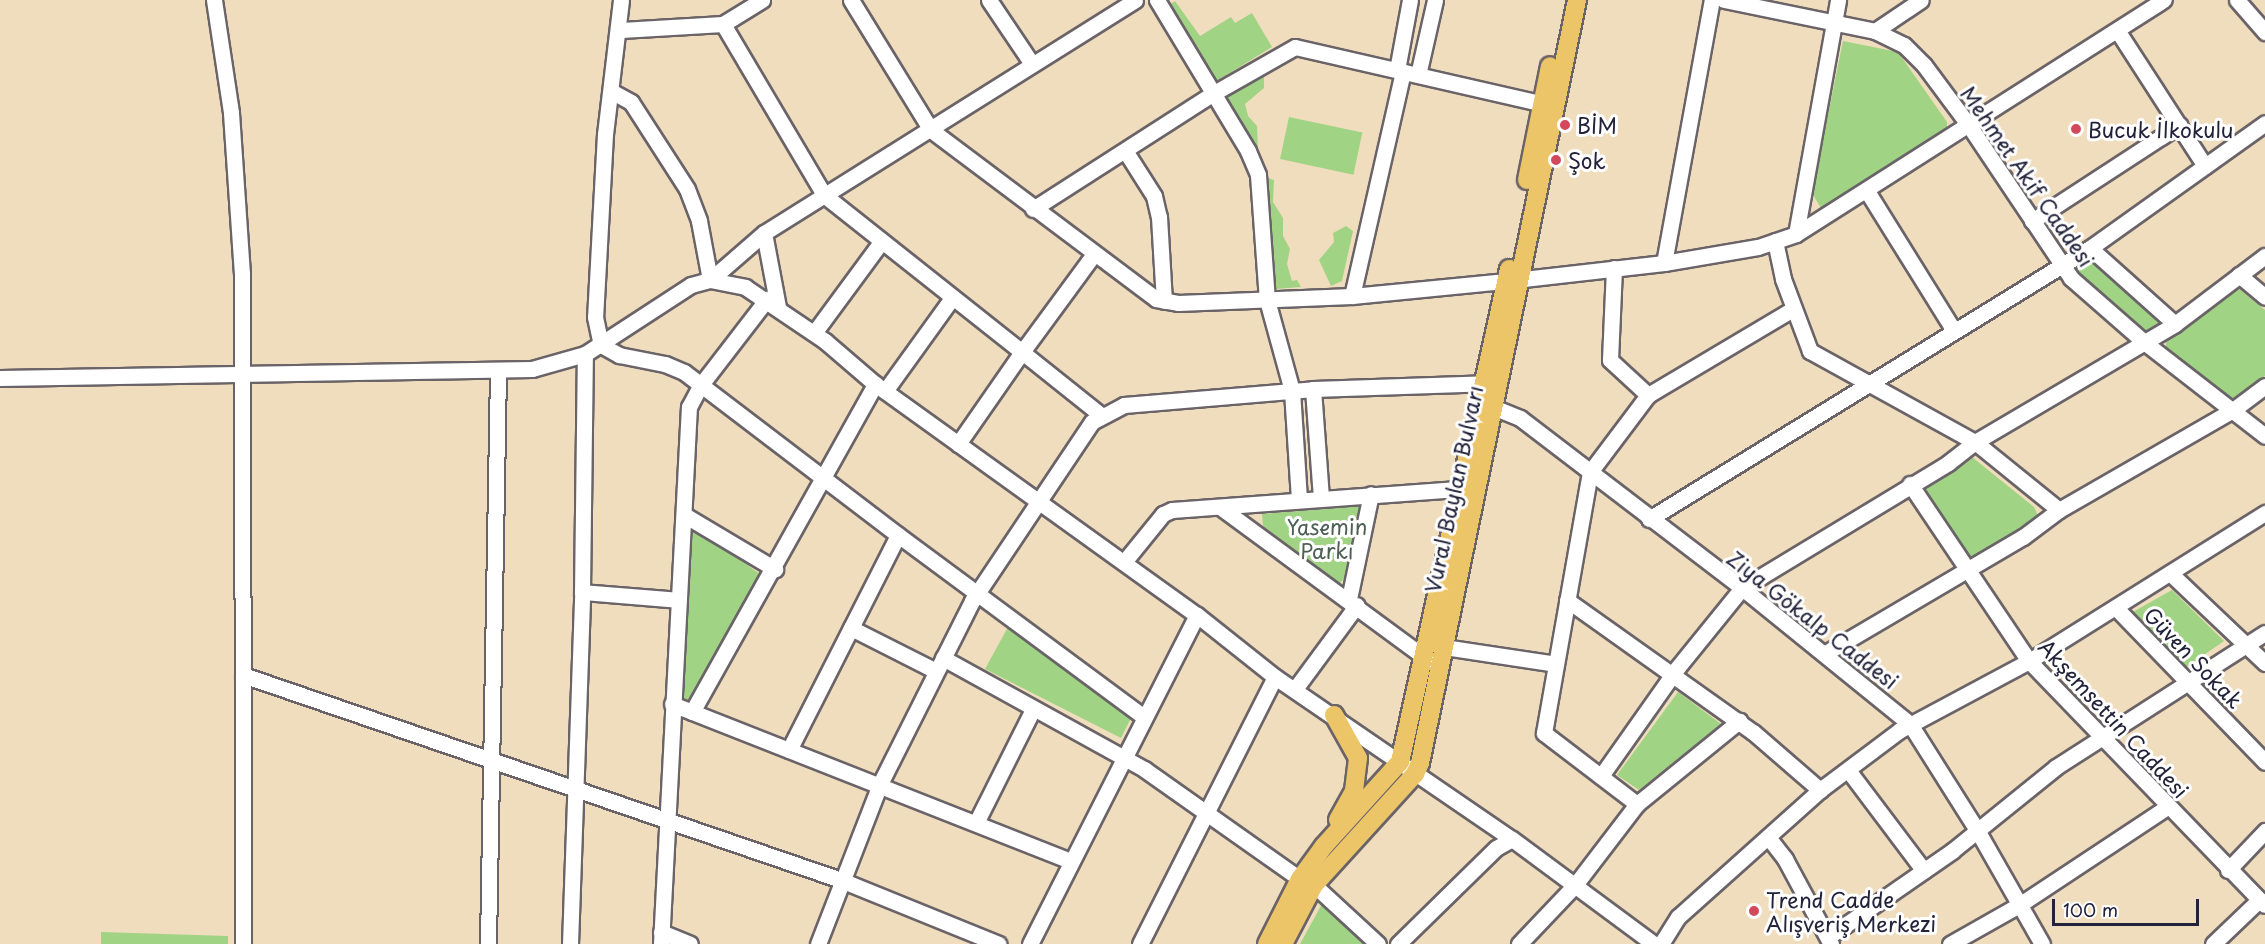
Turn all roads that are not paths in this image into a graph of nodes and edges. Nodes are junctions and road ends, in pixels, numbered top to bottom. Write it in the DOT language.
graph roads {
  1 [pos="214,0"];
  2 [pos="621,0"];
  3 [pos="762,0"];
  4 [pos="851,0"];
  5 [pos="989,0"];
  6 [pos="1135,0"];
  7 [pos="1157,0"];
  8 [pos="1410,0"];
  9 [pos="1435,0"];
  10 [pos="1564,0"];
  11 [pos="1576,0"];
  12 [pos="1712,0"];
  13 [pos="1724,0"];
  14 [pos="1838,0"];
  15 [pos="1922,0"];
  16 [pos="2164,0"];
  17 [pos="2238,0"];
  18 [pos="1834,21"];
  19 [pos="723,24"];
  20 [pos="621,30"];
  21 [pos="2117,30"];
  22 [pos="1875,31"];
  23 [pos="2265,32"];
  24 [pos="1032,64"];
  25 [pos="1406,72"];
  26 [pos="611,92"];
  27 [pos="1214,93"];
  28 [pos="1549,105"];
  29 [pos="2265,123"];
  30 [pos="2179,125"];
  31 [pos="1970,127"];
  32 [pos="931,130"];
  33 [pos="1125,152"];
  34 [pos="2205,166"];
  35 [pos="1867,191"];
  36 [pos="824,195"];
  37 [pos="1033,209"];
  38 [pos="2032,221"];
  39 [pos="764,233"];
  40 [pos="1796,234"];
  41 [pos="1775,241"];
  42 [pos="880,242"];
  43 [pos="2090,248"];
  44 [pos="1094,254"];
  45 [pos="2265,256"];
  46 [pos="1664,264"];
  47 [pos="2061,265"];
  48 [pos="1614,268"];
  49 [pos="2239,275"];
  50 [pos="710,280"];
  51 [pos="1513,281"];
  52 [pos="1352,296"];
  53 [pos="2265,297"];
  54 [pos="952,298"];
  55 [pos="1267,300"];
  56 [pos="1164,301"];
  57 [pos="772,303"];
  58 [pos="1793,309"];
  59 [pos="2175,324"];
  60 [pos="1953,329"];
  61 [pos="814,333"];
  62 [pos="2144,342"];
  63 [pos="601,345"];
  64 [pos="1022,352"];
  65 [pos="585,354"];
  66 [pos="498,371"];
  67 [pos="239,374"];
  68 [pos="0,378"];
  69 [pos="1871,382"];
  70 [pos="1491,383"];
  71 [pos="700,386"];
  72 [pos="2265,386"];
  73 [pos="880,388"];
  74 [pos="1313,389"];
  75 [pos="1292,391"];
  76 [pos="1648,394"];
  77 [pos="1487,404"];
  78 [pos="2233,410"];
  79 [pos="1101,415"];
  80 [pos="2265,436"];
  81 [pos="1975,442"];
  82 [pos="958,444"];
  83 [pos="1590,472"];
  84 [pos="821,475"];
  85 [pos="1910,484"];
  86 [pos="1470,488"];
  87 [pos="1371,494"];
  88 [pos="1321,498"];
  89 [pos="1299,500"];
  90 [pos="1037,503"];
  91 [pos="1220,507"];
  92 [pos="2059,510"];
  93 [pos="2265,513"];
  94 [pos="686,516"];
  95 [pos="1649,519"];
  96 [pos="898,535"];
  97 [pos="1124,562"];
  98 [pos="775,569"];
  99 [pos="1967,570"];
  100 [pos="2170,573"];
  101 [pos="1742,588"];
  102 [pos="582,592"];
  103 [pos="975,594"];
  104 [pos="679,600"];
  105 [pos="1567,600"];
  106 [pos="1353,602"];
  107 [pos="2116,608"];
  108 [pos="1197,615"];
  109 [pos="850,628"];
  110 [pos="2265,633"];
  111 [pos="2246,645"];
  112 [pos="1444,647"];
  113 [pos="1824,654"];
  114 [pos="1425,657"];
  115 [pos="2029,661"];
  116 [pos="2265,663"];
  117 [pos="1556,664"];
  118 [pos="939,665"];
  119 [pos="1440,669"];
  120 [pos="1674,674"];
  121 [pos="243,675"];
  122 [pos="1275,676"];
  123 [pos="2188,681"];
  124 [pos="1294,689"];
  125 [pos="672,704"];
  126 [pos="1033,709"];
  127 [pos="692,712"];
  128 [pos="1334,715"];
  129 [pos="1144,717"];
  130 [pos="1739,721"];
  131 [pos="1910,724"];
  132 [pos="2102,736"];
  133 [pos="789,750"];
  134 [pos="1123,757"];
  135 [pos="492,758"];
  136 [pos="1401,762"];
  137 [pos="2265,762"];
  138 [pos="1848,770"];
  139 [pos="1415,774"];
  140 [pos="1601,776"];
  141 [pos="880,784"];
  142 [pos="575,789"];
  143 [pos="1820,790"];
  144 [pos="1637,804"];
  145 [pos="2167,807"];
  146 [pos="1204,812"];
  147 [pos="665,820"];
  148 [pos="976,823"];
  149 [pos="1977,830"];
  150 [pos="2265,831"];
  151 [pos="1768,837"];
  152 [pos="1512,839"];
  153 [pos="1324,846"];
  154 [pos="1071,861"];
  155 [pos="2228,870"];
  156 [pos="1924,871"];
  157 [pos="841,880"];
  158 [pos="1307,882"];
  159 [pos="1575,885"];
  160 [pos="2262,903"];
  161 [pos="2019,905"];
  162 [pos="661,938"];
  163 [pos="1829,940"];
  164 [pos="243,944"];
  165 [pos="488,944"];
  166 [pos="570,944"];
  167 [pos="690,944"];
  168 [pos="818,944"];
  169 [pos="999,944"];
  170 [pos="1030,944"];
  171 [pos="1140,944"];
  172 [pos="1267,944"];
  173 [pos="1283,944"];
  174 [pos="1378,944"];
  175 [pos="1398,944"];
  176 [pos="1520,944"];
  177 [pos="1654,944"];
  178 [pos="1661,944"];
  179 [pos="1950,944"];
  180 [pos="2042,944"];
  181 [pos="2213,944"];
  1 -- 67 [label="street"];
  2 -- 20 [label="street"];
  3 -- 19 [label="street"];
  4 -- 32 [label="street"];
  5 -- 24 [label="street"];
  6 -- 24 [label="street"];
  7 -- 27 [label="street"];
  8 -- 25 [label="street"];
  9 -- 25 [label="street"];
  10 -- 28 [label="main road, Vural Baylan Bulvarı"];
  11 -- 28 [label="main road, Vural Baylan Bulvarı"];
  12 -- 46 [label="street"];
  13 -- 18 [label="street, Mehmet Akif Caddesi"];
  14 -- 18 [label="street"];
  15 -- 22 [label="street"];
  16 -- 21 [label="street"];
  17 -- 23 [label="street"];
  18 -- 22 [label="street, Mehmet Akif Caddesi"];
  18 -- 40 [label="street"];
  19 -- 20 [label="street"];
  19 -- 36 [label="street"];
  20 -- 26 [label="street"];
  21 -- 30 [label="street"];
  21 -- 31 [label="street"];
  22 -- 31 [label="street, Mehmet Akif Caddesi"];
  24 -- 32 [label="street"];
  25 -- 27 [label="street"];
  25 -- 28 [label="street"];
  25 -- 52 [label="street"];
  26 -- 50 [label="street"];
  26 -- 63 [label="street"];
  27 -- 33 [label="street"];
  27 -- 55 [label="street"];
  28 -- 51 [label="main road, Vural Baylan Bulvarı"];
  29 -- 34 [label="street"];
  30 -- 34 [label="street"];
  30 -- 38 [label="street"];
  31 -- 35 [label="street"];
  31 -- 38 [label="street, Mehmet Akif Caddesi"];
  32 -- 36 [label="street"];
  32 -- 37 [label="street"];
  33 -- 37 [label="street"];
  33 -- 56 [label="street"];
  34 -- 43 [label="street"];
  35 -- 40 [label="street"];
  35 -- 60 [label="street"];
  36 -- 39 [label="street"];
  36 -- 42 [label="street"];
  37 -- 44 [label="street"];
  38 -- 47 [label="street, Mehmet Akif Caddesi"];
  39 -- 50 [label="street"];
  39 -- 57 [label="street"];
  40 -- 41 [label="street"];
  41 -- 46 [label="street"];
  41 -- 58 [label="street"];
  42 -- 54 [label="street"];
  42 -- 61 [label="street"];
  43 -- 47 [label="street"];
  43 -- 59 [label="street"];
  44 -- 56 [label="street"];
  44 -- 64 [label="street"];
  45 -- 49 [label="street"];
  46 -- 48 [label="street"];
  47 -- 60 [label="street"];
  47 -- 62 [label="street, Mehmet Akif Caddesi"];
  48 -- 51 [label="street"];
  48 -- 76 [label="street"];
  49 -- 53 [label="street"];
  49 -- 59 [label="street"];
  50 -- 57 [label="street"];
  50 -- 63 [label="street"];
  51 -- 52 [label="street"];
  51 -- 70 [label="main road, Vural Baylan Bulvarı"];
  52 -- 55 [label="street"];
  54 -- 64 [label="street"];
  54 -- 73 [label="street"];
  55 -- 56 [label="street"];
  55 -- 75 [label="street"];
  57 -- 61 [label="street"];
  57 -- 71 [label="street"];
  58 -- 69 [label="street"];
  58 -- 76 [label="street"];
  59 -- 62 [label="street"];
  60 -- 69 [label="street"];
  61 -- 73 [label="street"];
  62 -- 78 [label="street, Mehmet Akif Caddesi"];
  62 -- 81 [label="street"];
  63 -- 65 [label="street"];
  63 -- 71 [label="street"];
  64 -- 79 [label="street"];
  64 -- 82 [label="street"];
  65 -- 66 [label="street"];
  65 -- 102 [label="street"];
  66 -- 67 [label="street"];
  66 -- 135 [label="street"];
  67 -- 68 [label="street"];
  67 -- 121 [label="street"];
  69 -- 81 [label="street"];
  69 -- 95 [label="street"];
  70 -- 74 [label="street"];
  70 -- 77 [label="main road, Vural Baylan Bulvarı"];
  71 -- 84 [label="street"];
  71 -- 94 [label="street"];
  72 -- 78 [label="street"];
  73 -- 82 [label="street"];
  73 -- 84 [label="street"];
  74 -- 75 [label="street"];
  74 -- 88 [label="street"];
  75 -- 79 [label="street"];
  75 -- 89 [label="street"];
  76 -- 83 [label="street"];
  77 -- 83 [label="street, Ziya Gökalp Caddesi"];
  77 -- 86 [label="main road, Vural Baylan Bulvarı"];
  78 -- 80 [label="street, Mehmet Akif Caddesi"];
  78 -- 92 [label="street"];
  79 -- 90 [label="street"];
  81 -- 85 [label="street"];
  81 -- 92 [label="street"];
  82 -- 90 [label="street"];
  83 -- 95 [label="street, Ziya Gökalp Caddesi"];
  83 -- 105 [label="street"];
  84 -- 96 [label="street"];
  84 -- 98 [label="street"];
  85 -- 99 [label="street, Akşemsettin Caddesi"];
  85 -- 101 [label="street"];
  86 -- 87 [label="street"];
  86 -- 112 [label="main road, Vural Baylan Bulvarı"];
  86 -- 114 [label="main road, Vural Baylan Bulvarı"];
  87 -- 88 [label="street"];
  87 -- 106 [label="street"];
  88 -- 89 [label="street"];
  89 -- 91 [label="street"];
  90 -- 97 [label="street"];
  90 -- 103 [label="street"];
  91 -- 97 [label="street"];
  91 -- 106 [label="street"];
  92 -- 99 [label="street"];
  93 -- 100 [label="street"];
  94 -- 98 [label="street"];
  94 -- 104 [label="street"];
  95 -- 101 [label="street, Ziya Gökalp Caddesi"];
  96 -- 103 [label="street"];
  96 -- 109 [label="street"];
  97 -- 108 [label="street"];
  98 -- 127 [label="street"];
  99 -- 113 [label="street"];
  99 -- 115 [label="street, Akşemsettin Caddesi"];
  100 -- 107 [label="street"];
  100 -- 111 [label="street"];
  101 -- 113 [label="street, Ziya Gökalp Caddesi"];
  101 -- 120 [label="street"];
  102 -- 104 [label="street"];
  102 -- 142 [label="street"];
  103 -- 118 [label="street"];
  103 -- 129 [label="street"];
  104 -- 125 [label="street"];
  105 -- 117 [label="street"];
  105 -- 120 [label="street"];
  106 -- 114 [label="street"];
  106 -- 124 [label="street"];
  107 -- 115 [label="street"];
  107 -- 123 [label="street, Güven Sokak"];
  108 -- 122 [label="street"];
  108 -- 129 [label="street"];
  109 -- 118 [label="street"];
  109 -- 133 [label="street"];
  110 -- 111 [label="street"];
  111 -- 116 [label="street"];
  111 -- 123 [label="street"];
  112 -- 117 [label="street"];
  112 -- 119 [label="main road, Vural Baylan Bulvarı"];
  113 -- 131 [label="street, Ziya Gökalp Caddesi"];
  114 -- 119 [label="street"];
  114 -- 136 [label="main road, Vural Baylan Bulvarı"];
  115 -- 131 [label="street"];
  115 -- 132 [label="street, Akşemsettin Caddesi"];
  117 -- 140 [label="street"];
  118 -- 126 [label="street"];
  118 -- 141 [label="street"];
  119 -- 139 [label="main road, Vural Baylan Bulvarı"];
  120 -- 130 [label="street"];
  120 -- 140 [label="street"];
  121 -- 135 [label="street"];
  121 -- 164 [label="street"];
  122 -- 124 [label="street"];
  122 -- 146 [label="street"];
  123 -- 132 [label="street"];
  123 -- 137 [label="street, Güven Sokak"];
  124 -- 128 [label="street"];
  125 -- 127 [label="street"];
  125 -- 147 [label="street"];
  126 -- 134 [label="street"];
  126 -- 148 [label="street"];
  127 -- 133 [label="street"];
  128 -- 136 [label="street"];
  128 -- 153 [label="main road"];
  129 -- 134 [label="street"];
  130 -- 143 [label="street"];
  130 -- 144 [label="street"];
  131 -- 138 [label="street"];
  131 -- 149 [label="street, Ziya Gökalp Caddesi"];
  132 -- 145 [label="street, Akşemsettin Caddesi"];
  132 -- 149 [label="street"];
  133 -- 141 [label="street"];
  134 -- 146 [label="street"];
  134 -- 154 [label="street"];
  135 -- 142 [label="street"];
  135 -- 165 [label="street"];
  136 -- 139 [label="street"];
  136 -- 153 [label="main road, Vural Baylan Bulvarı"];
  138 -- 143 [label="street"];
  138 -- 156 [label="street"];
  139 -- 152 [label="street"];
  139 -- 158 [label="main road, Vural Baylan Bulvarı"];
  140 -- 144 [label="street"];
  141 -- 148 [label="street"];
  141 -- 157 [label="street"];
  142 -- 147 [label="street"];
  142 -- 166 [label="street"];
  143 -- 151 [label="street"];
  144 -- 159 [label="street"];
  145 -- 155 [label="street, Akşemsettin Caddesi"];
  145 -- 161 [label="street"];
  146 -- 158 [label="street"];
  146 -- 171 [label="street"];
  147 -- 157 [label="street"];
  147 -- 162 [label="street"];
  148 -- 154 [label="street"];
  149 -- 156 [label="street"];
  149 -- 161 [label="street, Ziya Gökalp Caddesi"];
  150 -- 155 [label="street"];
  151 -- 163 [label="street"];
  151 -- 178 [label="street"];
  152 -- 159 [label="street"];
  152 -- 175 [label="street"];
  153 -- 158 [label="main road, Vural Baylan Bulvarı"];
  154 -- 170 [label="street"];
  155 -- 160 [label="street, Akşemsettin Caddesi"];
  156 -- 163 [label="street"];
  157 -- 168 [label="street"];
  157 -- 169 [label="street"];
  158 -- 172 [label="main road, Vural Baylan Bulvarı"];
  158 -- 173 [label="main road, Vural Baylan Bulvarı"];
  158 -- 174 [label="street"];
  159 -- 176 [label="street"];
  159 -- 177 [label="street"];
  160 -- 181 [label="street"];
  161 -- 179 [label="street"];
  161 -- 180 [label="street, Ziya Gökalp Caddesi"];
  162 -- 167 [label="street"];
}
